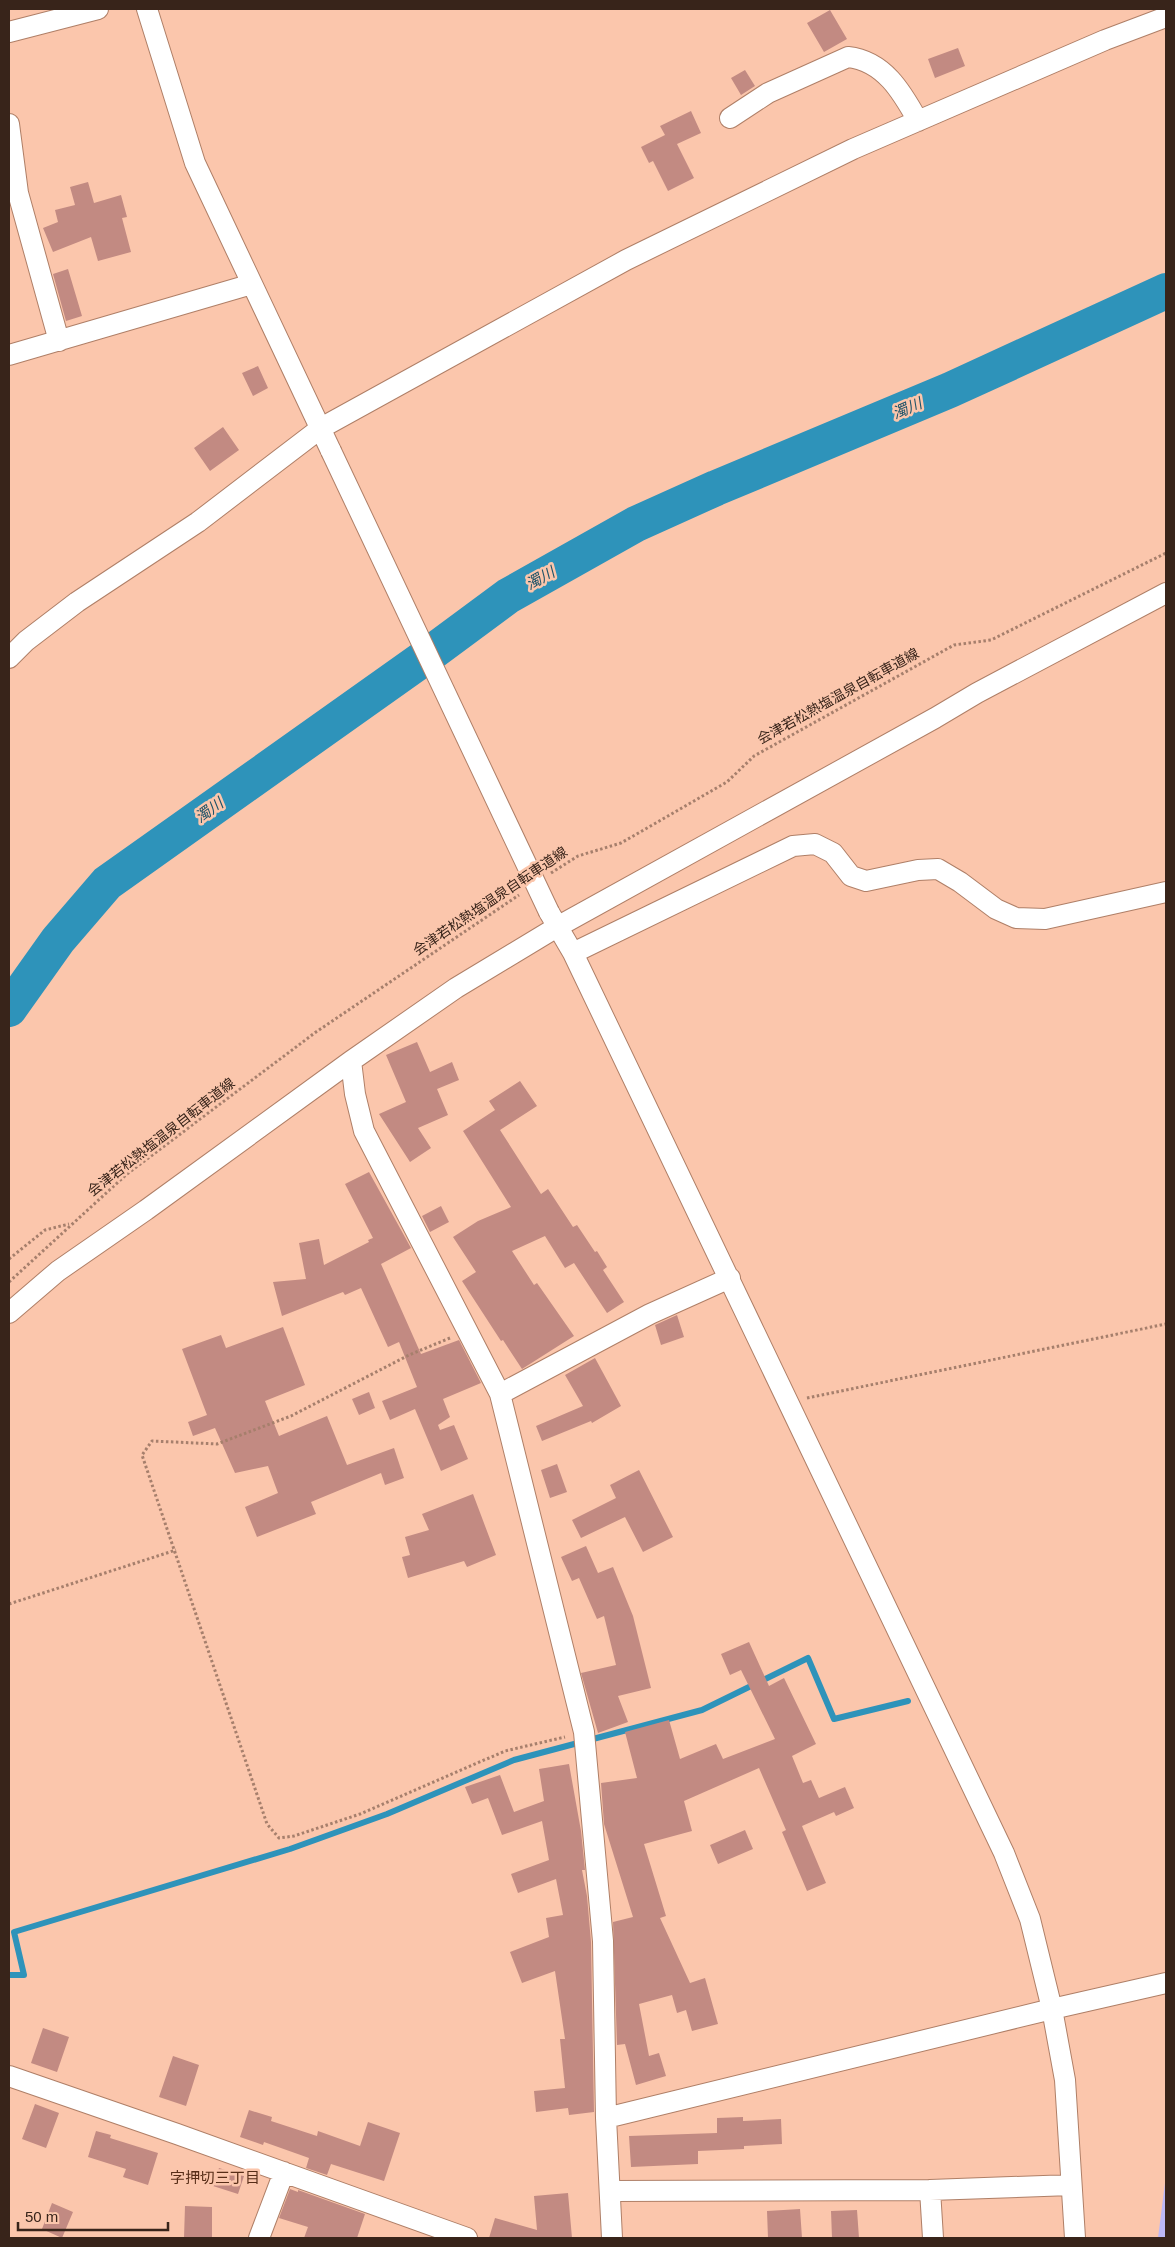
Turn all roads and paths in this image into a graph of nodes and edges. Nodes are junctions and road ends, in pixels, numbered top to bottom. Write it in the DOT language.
graph roads {
  1 [pos="98,9"];
  2 [pos="147,9"];
  3 [pos="1166,16"];
  4 [pos="9,32"];
  5 [pos="730,118"];
  6 [pos="918,121"];
  7 [pos="9,124"];
  8 [pos="252,284"];
  9 [pos="59,341"];
  10 [pos="9,355"];
  11 [pos="321,428"];
  12 [pos="1166,553"];
  13 [pos="1166,593"];
  14 [pos="9,658"];
  15 [pos="547,876"];
  16 [pos="524,892"];
  17 [pos="1166,892"];
  18 [pos="553,919"];
  19 [pos="573,953"];
  20 [pos="350,1061"];
  21 [pos="70,1224"];
  22 [pos="9,1260"];
  23 [pos="730,1278"];
  24 [pos="9,1282"];
  25 [pos="9,1313"];
  26 [pos="1166,1324"];
  27 [pos="467,1331"];
  28 [pos="500,1394"];
  29 [pos="789,1402"];
  30 [pos="176,1550"];
  31 [pos="9,1604"];
  32 [pos="584,1732"];
  33 [pos="1166,1983"];
  34 [pos="1052,2009"];
  35 [pos="9,2076"];
  36 [pos="606,2118"];
  37 [pos="284,2172"];
  38 [pos="1072,2185"];
  39 [pos="930,2190"];
  40 [pos="611,2191"];
  41 [pos="259,2238"];
  42 [pos="467,2238"];
  43 [pos="612,2238"];
  44 [pos="933,2238"];
  45 [pos="1075,2238"];
  1 -- 4 [label="street"];
  2 -- 8 [label="street"];
  3 -- 6 [label="street"];
  5 -- 6 [label="street"];
  6 -- 11 [label="street"];
  7 -- 9 [label="street"];
  8 -- 9 [label="street"];
  8 -- 11 [label="street"];
  9 -- 10 [label="street"];
  11 -- 14 [label="street"];
  11 -- 18 [label="street, bridge"];
  12 -- 15 [label="path, 会津若松熱塩温泉自転車道線"];
  13 -- 18 [label="street"];
  16 -- 21 [label="path, 会津若松熱塩温泉自転車道線"];
  17 -- 19 [label="street"];
  18 -- 19 [label="street"];
  18 -- 20 [label="street"];
  19 -- 23 [label="street"];
  20 -- 25 [label="street"];
  20 -- 27 [label="street"];
  21 -- 22 [label="path"];
  21 -- 24 [label="path, 会津若松熱塩温泉自転車道線"];
  23 -- 28 [label="street"];
  23 -- 29 [label="street"];
  26 -- 29 [label="path"];
  27 -- 28 [label="street"];
  27 -- 30 [label="path"];
  28 -- 32 [label="street"];
  29 -- 34 [label="street"];
  30 -- 31 [label="path"];
  30 -- 32 [label="path"];
  32 -- 36 [label="street"];
  33 -- 34 [label="street"];
  34 -- 36 [label="street"];
  34 -- 38 [label="street"];
  35 -- 37 [label="street"];
  36 -- 40 [label="street"];
  37 -- 41 [label="street"];
  37 -- 42 [label="street"];
  38 -- 39 [label="street"];
  38 -- 45 [label="street"];
  39 -- 40 [label="street"];
  39 -- 44 [label="street"];
  40 -- 43 [label="street"];
}
